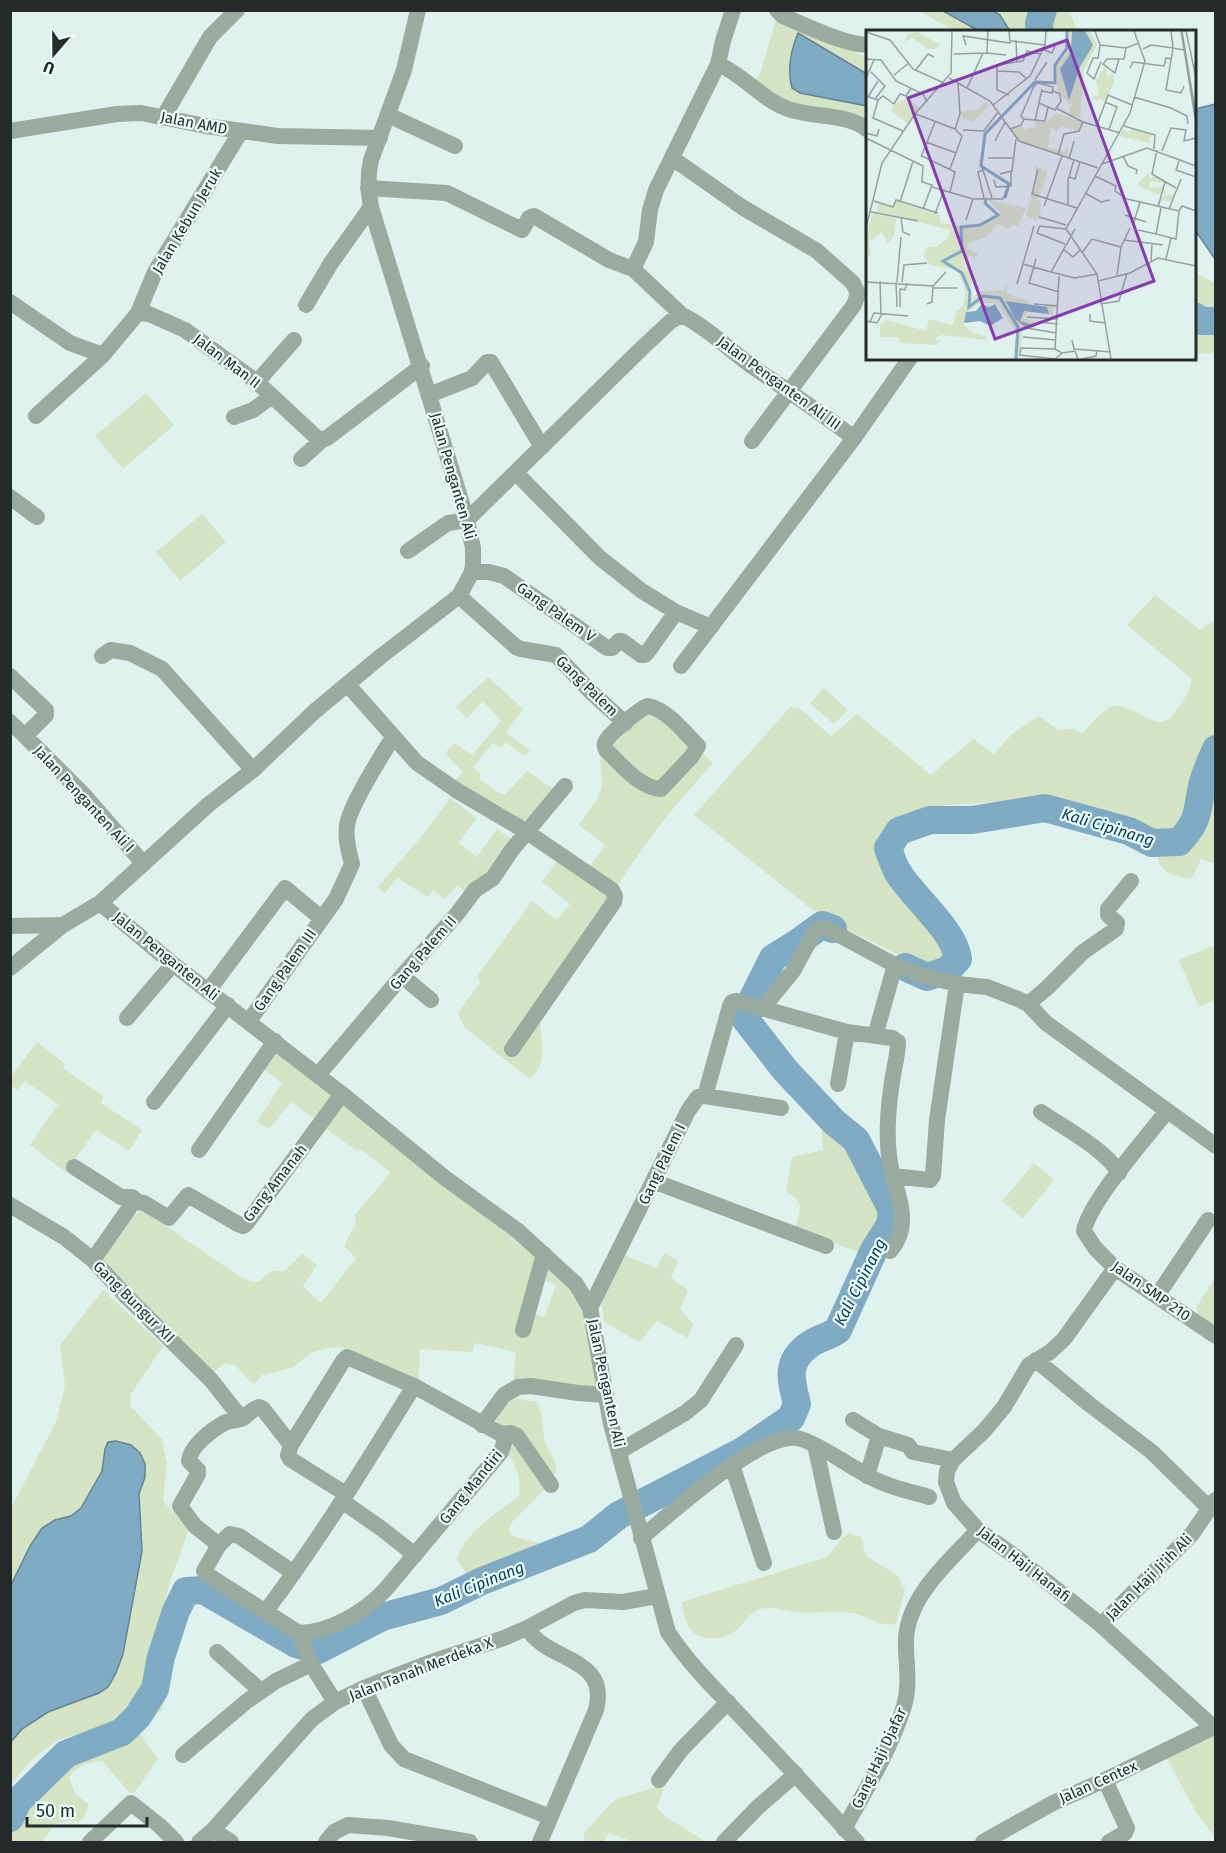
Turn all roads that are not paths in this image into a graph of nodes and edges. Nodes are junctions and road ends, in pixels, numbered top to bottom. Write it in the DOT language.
graph roads {
  1 [pos="237,10"];
  2 [pos="418,10"];
  3 [pos="733,10"];
  4 [pos="777,10"];
  5 [pos="866,44"];
  6 [pos="718,64"];
  7 [pos="388,115"];
  8 [pos="164,116"];
  9 [pos="866,129"];
  10 [pos="10,131"];
  11 [pos="241,131"];
  12 [pos="380,138"];
  13 [pos="454,147"];
  14 [pos="672,158"];
  15 [pos="368,188"];
  16 [pos="372,207"];
  17 [pos="633,270"];
  18 [pos="10,302"];
  19 [pos="306,305"];
  20 [pos="138,313"];
  21 [pos="682,315"];
  22 [pos="294,340"];
  23 [pos="103,355"];
  24 [pos="909,360"];
  25 [pos="422,366"];
  26 [pos="257,382"];
  27 [pos="790,391"];
  28 [pos="429,395"];
  29 [pos="271,397"];
  30 [pos="36,416"];
  31 [pos="234,417"];
  32 [pos="854,438"];
  33 [pos="322,440"];
  34 [pos="752,441"];
  35 [pos="542,447"];
  36 [pos="301,459"];
  37 [pos="516,473"];
  38 [pos="10,497"];
  39 [pos="36,517"];
  40 [pos="467,520"];
  41 [pos="408,551"];
  42 [pos="472,572"];
  43 [pos="459,596"];
  44 [pos="676,612"];
  45 [pos="711,627"];
  46 [pos="102,656"];
  47 [pos="681,666"];
  48 [pos="10,676"];
  49 [pos="348,685"];
  50 [pos="10,722"];
  51 [pos="625,723"];
  52 [pos="25,736"];
  53 [pos="393,737"];
  54 [pos="253,770"];
  55 [pos="565,786"];
  56 [pos="527,832"];
  57 [pos="143,863"];
  58 [pos="1131,881"];
  59 [pos="100,903"];
  60 [pos="321,918"];
  61 [pos="63,925"];
  62 [pos="10,926"];
  63 [pos="173,964"];
  64 [pos="895,964"];
  65 [pos="10,968"];
  66 [pos="402,976"];
  67 [pos="957,984"];
  68 [pos="208,991"];
  69 [pos="431,999"];
  70 [pos="1028,1004"];
  71 [pos="228,1005"];
  72 [pos="756,1007"];
  73 [pos="127,1018"];
  74 [pos="249,1021"];
  75 [pos="846,1032"];
  76 [pos="875,1036"];
  77 [pos="275,1041"];
  78 [pos="512,1049"];
  79 [pos="318,1075"];
  80 [pos="838,1084"];
  81 [pos="342,1094"];
  82 [pos="705,1096"];
  83 [pos="154,1102"];
  84 [pos="781,1108"];
  85 [pos="1167,1111"];
  86 [pos="1041,1112"];
  87 [pos="1213,1139"];
  88 [pos="199,1150"];
  89 [pos="74,1167"];
  90 [pos="1119,1173"];
  91 [pos="893,1176"];
  92 [pos="653,1181"];
  93 [pos="138,1202"];
  94 [pos="10,1205"];
  95 [pos="1208,1221"];
  96 [pos="826,1246"];
  97 [pos="890,1251"];
  98 [pos="544,1254"];
  99 [pos="93,1260"];
  100 [pos="1115,1268"];
  101 [pos="1156,1296"];
  102 [pos="590,1308"];
  103 [pos="523,1330"];
  104 [pos="1215,1336"];
  105 [pos="736,1345"];
  106 [pos="1036,1360"];
  107 [pos="414,1386"];
  108 [pos="606,1395"];
  109 [pos="242,1418"];
  110 [pos="853,1420"];
  111 [pos="482,1425"];
  112 [pos="501,1434"];
  113 [pos="879,1436"];
  114 [pos="291,1445"];
  115 [pos="815,1445"];
  116 [pos="620,1451"];
  117 [pos="953,1460"];
  118 [pos="732,1465"];
  119 [pos="867,1476"];
  120 [pos="551,1485"];
  121 [pos="344,1497"];
  122 [pos="929,1497"];
  123 [pos="1212,1504"];
  124 [pos="640,1530"];
  125 [pos="978,1530"];
  126 [pos="834,1532"];
  127 [pos="219,1545"];
  128 [pos="415,1555"];
  129 [pos="764,1563"];
  130 [pos="294,1573"];
  131 [pos="657,1596"];
  132 [pos="266,1611"];
  133 [pos="1101,1625"];
  134 [pos="527,1628"];
  135 [pos="305,1635"];
  136 [pos="218,1652"];
  137 [pos="310,1660"];
  138 [pos="364,1688"];
  139 [pos="261,1691"];
  140 [pos="335,1702"];
  141 [pos="728,1702"];
  142 [pos="1214,1726"];
  143 [pos="183,1755"];
  144 [pos="796,1774"];
  145 [pos="659,1780"];
  146 [pos="1105,1780"];
  147 [pos="550,1817"];
  148 [pos="844,1829"];
  149 [pos="213,1830"];
  150 [pos="387,1835"];
  151 [pos="90,1842"];
  152 [pos="176,1842"];
  153 [pos="199,1842"];
  154 [pos="231,1842"];
  155 [pos="326,1842"];
  156 [pos="470,1842"];
  157 [pos="540,1842"];
  158 [pos="724,1842"];
  159 [pos="856,1842"];
  160 [pos="983,1842"];
  161 [pos="1110,1842"];
  1 -- 8 [label="street"];
  2 -- 7 [label="street, Jalan Penganten Ali"];
  3 -- 6 [label="street"];
  4 -- 5 [label="street"];
  6 -- 9 [label="street"];
  6 -- 14 [label="street"];
  7 -- 12 [label="street, Jalan Penganten Ali"];
  7 -- 13 [label="street"];
  8 -- 10 [label="street, Jalan AMD"];
  8 -- 11 [label="street, Jalan AMD"];
  11 -- 12 [label="street, Jalan AMD"];
  11 -- 20 [label="street, Jalan Kebun Jeruk"];
  12 -- 15 [label="street, Jalan Penganten Ali"];
  14 -- 17 [label="street"];
  14 -- 27 [label="street"];
  15 -- 16 [label="street, Jalan Penganten Ali"];
  15 -- 17 [label="street, Jalan Penganten Ali III"];
  16 -- 19 [label="street"];
  16 -- 25 [label="street, Jalan Penganten Ali"];
  17 -- 21 [label="street, Jalan Penganten Ali III"];
  18 -- 23 [label="street"];
  20 -- 23 [label="street"];
  20 -- 26 [label="street, Jalan Man II"];
  21 -- 27 [label="street, Jalan Penganten Ali III"];
  21 -- 35 [label="street"];
  22 -- 26 [label="street"];
  23 -- 30 [label="street"];
  24 -- 32 [label="street, Jalan Penganten Ali III"];
  25 -- 28 [label="street, Jalan Penganten Ali"];
  25 -- 33 [label="street"];
  26 -- 29 [label="street, Jalan Man II"];
  27 -- 32 [label="street, Jalan Penganten Ali III"];
  27 -- 34 [label="street"];
  28 -- 35 [label="street"];
  28 -- 40 [label="street, Jalan Penganten Ali"];
  29 -- 31 [label="street"];
  29 -- 33 [label="street, Jalan Man II"];
  32 -- 45 [label="street"];
  33 -- 36 [label="street"];
  35 -- 37 [label="street"];
  37 -- 40 [label="street"];
  37 -- 44 [label="street"];
  38 -- 39 [label="street"];
  40 -- 41 [label="street"];
  40 -- 42 [label="street, Jalan Penganten Ali"];
  42 -- 43 [label="street, Jalan Penganten Ali"];
  42 -- 44 [label="street, Gang Palem V"];
  43 -- 49 [label="street, Jalan Penganten Ali"];
  43 -- 51 [label="street, Gang Palem"];
  44 -- 45 [label="street"];
  45 -- 47 [label="street"];
  46 -- 54 [label="street"];
  48 -- 52 [label="street, Jalan Penganten Ali I"];
  49 -- 53 [label="street"];
  49 -- 54 [label="street, Jalan Penganten Ali"];
  50 -- 52 [label="street, Jalan Penganten Ali I"];
  51 -- 51 [label="street"];
  52 -- 57 [label="street, Jalan Penganten Ali I"];
  53 -- 56 [label="street"];
  53 -- 60 [label="street, Gang Palem III"];
  54 -- 57 [label="street, Jalan Penganten Ali"];
  55 -- 56 [label="street, Gang Palem II"];
  56 -- 66 [label="street, Gang Palem II"];
  56 -- 78 [label="street"];
  57 -- 59 [label="street, Jalan Penganten Ali"];
  58 -- 70 [label="street"];
  59 -- 61 [label="street"];
  59 -- 63 [label="street, Jalan Penganten Ali"];
  60 -- 68 [label="street"];
  60 -- 74 [label="street, Gang Palem III"];
  61 -- 62 [label="street"];
  61 -- 65 [label="street"];
  63 -- 68 [label="street, Jalan Penganten Ali"];
  63 -- 73 [label="street"];
  64 -- 67 [label="street"];
  64 -- 72 [label="street"];
  64 -- 76 [label="street"];
  66 -- 69 [label="street"];
  66 -- 79 [label="street, Gang Palem II"];
  67 -- 70 [label="street"];
  67 -- 91 [label="street"];
  68 -- 71 [label="street, Jalan Penganten Ali"];
  70 -- 85 [label="street"];
  71 -- 74 [label="street, Jalan Penganten Ali"];
  71 -- 83 [label="street"];
  72 -- 75 [label="street"];
  72 -- 82 [label="street"];
  74 -- 77 [label="street, Jalan Penganten Ali"];
  75 -- 76 [label="street"];
  75 -- 80 [label="street"];
  76 -- 91 [label="street"];
  77 -- 79 [label="street, Jalan Penganten Ali"];
  77 -- 88 [label="street"];
  79 -- 81 [label="street, Jalan Penganten Ali"];
  81 -- 93 [label="street, Gang Amanah"];
  81 -- 98 [label="street, Jalan Penganten Ali"];
  82 -- 84 [label="street"];
  82 -- 92 [label="street, Gang Palem I"];
  85 -- 87 [label="street"];
  85 -- 90 [label="street"];
  86 -- 90 [label="street"];
  89 -- 93 [label="street"];
  90 -- 100 [label="street, Jalan SMP 210"];
  91 -- 97 [label="street"];
  92 -- 96 [label="street"];
  92 -- 102 [label="street, Gang Palem I"];
  93 -- 99 [label="street"];
  94 -- 99 [label="street, Gang Bungur XII"];
  95 -- 101 [label="street"];
  98 -- 102 [label="street, Jalan Penganten Ali"];
  98 -- 103 [label="street"];
  99 -- 109 [label="street, Gang Bungur XII"];
  100 -- 101 [label="street, Jalan SMP 210"];
  100 -- 106 [label="street"];
  101 -- 104 [label="street, Jalan SMP 210"];
  102 -- 108 [label="street, Jalan Penganten Ali"];
  105 -- 116 [label="street"];
  106 -- 117 [label="street"];
  106 -- 123 [label="street"];
  107 -- 111 [label="street, Gang Mandiri"];
  107 -- 114 [label="street, Gang Mandiri"];
  107 -- 121 [label="street"];
  108 -- 111 [label="street"];
  108 -- 116 [label="street, Jalan Penganten Ali"];
  109 -- 114 [label="street"];
  109 -- 127 [label="street"];
  110 -- 113 [label="street"];
  111 -- 112 [label="street, Gang Mandiri"];
  112 -- 120 [label="street"];
  112 -- 128 [label="street, Gang Mandiri"];
  113 -- 117 [label="street"];
  113 -- 119 [label="street"];
  114 -- 121 [label="street"];
  115 -- 118 [label="street"];
  115 -- 119 [label="street"];
  115 -- 126 [label="street"];
  116 -- 124 [label="street, Jalan Penganten Ali"];
  117 -- 125 [label="street, Jalan Haji Hanafi"];
  118 -- 124 [label="street"];
  118 -- 129 [label="street"];
  119 -- 122 [label="street"];
  121 -- 128 [label="street"];
  121 -- 130 [label="street"];
  123 -- 133 [label="street, Jalan Haji Ji'ih Ali"];
  124 -- 131 [label="street, Jalan Penganten Ali"];
  125 -- 133 [label="street, Jalan Haji Hanafi"];
  125 -- 148 [label="street, Gang Haji Djafar"];
  127 -- 130 [label="street"];
  127 -- 132 [label="street"];
  128 -- 135 [label="street, Gang Mandiri"];
  130 -- 132 [label="street"];
  131 -- 134 [label="street, Jalan Tanah Merdeka X"];
  131 -- 141 [label="street, Jalan Penganten Ali"];
  132 -- 135 [label="street"];
  133 -- 142 [label="street, Jalan Haji Hanafi"];
  134 -- 138 [label="street, Jalan Tanah Merdeka X"];
  134 -- 147 [label="street"];
  135 -- 137 [label="street"];
  136 -- 139 [label="street"];
  137 -- 139 [label="street"];
  137 -- 140 [label="street"];
  138 -- 140 [label="street, Jalan Tanah Merdeka X"];
  138 -- 147 [label="street"];
  139 -- 143 [label="street"];
  140 -- 149 [label="street, Jalan Tanah Merdeka X"];
  141 -- 144 [label="street, Jalan Penganten Ali"];
  141 -- 145 [label="street"];
  142 -- 146 [label="street, Jalan Centex"];
  144 -- 148 [label="street, Jalan Penganten Ali"];
  144 -- 158 [label="street"];
  146 -- 160 [label="street, Jalan Centex"];
  146 -- 161 [label="street"];
  147 -- 157 [label="street"];
  148 -- 159 [label="street, Jalan Penganten Ali"];
  149 -- 153 [label="street, Jalan Tanah Merdeka X"];
  149 -- 154 [label="street"];
  150 -- 155 [label="street"];
  150 -- 156 [label="street"];
  151 -- 152 [label="street"];
}
